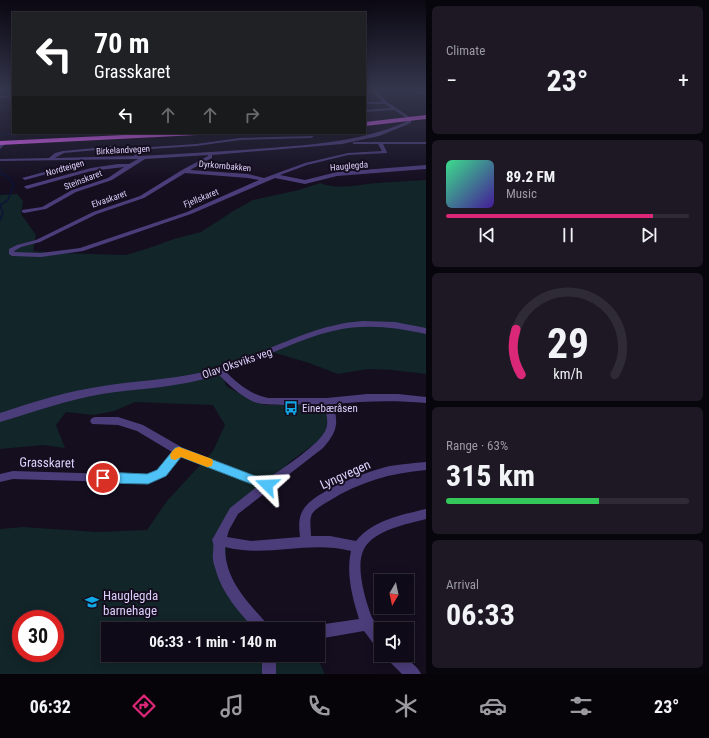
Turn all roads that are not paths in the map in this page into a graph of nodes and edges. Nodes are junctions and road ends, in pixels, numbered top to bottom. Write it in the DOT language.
graph roads {
  1 [pos="397,120"];
  2 [pos="410,120"];
  3 [pos="366,124"];
  4 [pos="144,134"];
  5 [pos="311,137"];
  6 [pos="234,139"];
  7 [pos="2,142"];
  8 [pos="344,142"];
  9 [pos="380,143"];
  10 [pos="426,143"];
  11 [pos="116,147"];
  12 [pos="0,148"];
  13 [pos="246,151"];
  14 [pos="210,154"];
  15 [pos="136,157"];
  16 [pos="145,157"];
  17 [pos="0,160"];
  18 [pos="50,160"];
  19 [pos="89,160"];
  20 [pos="132,166"];
  21 [pos="426,167"];
  22 [pos="184,170"];
  23 [pos="275,176"];
  24 [pos="25,178"];
  25 [pos="264,180"];
  26 [pos="27,187"];
  27 [pos="24,211"];
  28 [pos="12,254"];
  29 [pos="426,331"];
  30 [pos="220,371"];
  31 [pos="426,400"];
  32 [pos="327,401"];
  33 [pos="0,418"];
  34 [pos="95,420"];
  35 [pos="179,451"];
  36 [pos="426,466"];
  37 [pos="0,478"];
  38 [pos="267,485"];
  39 [pos="426,514"];
  40 [pos="218,540"];
  41 [pos="306,540"];
  42 [pos="358,547"];
  43 [pos="256,622"];
  44 [pos="367,624"];
  45 [pos="325,631"];
  46 [pos="374,633"];
  47 [pos="269,662"];
  48 [pos="399,662"];
  49 [pos="269,674"];
  50 [pos="414,674"];
  1 -- 3 [label="main road"];
  2 -- 8 [label="street, Birkelandvegen"];
  4 -- 7 [label="main road"];
  5 -- 6 [label="street"];
  6 -- 13 [label="street"];
  6 -- 15 [label="street"];
  7 -- 12 [label="street"];
  8 -- 9 [label="street"];
  8 -- 13 [label="street, Birkelandvegen"];
  9 -- 10 [label="street"];
  9 -- 23 [label="street, Fjellskaret"];
  11 -- 18 [label="street"];
  13 -- 14 [label="street, Birkelandvegen"];
  14 -- 16 [label="street, Birkelandvegen"];
  14 -- 22 [label="street, Elvaskaret"];
  15 -- 16 [label="street, Birkelandvegen"];
  15 -- 19 [label="street, Birkelandvegen"];
  16 -- 20 [label="street, Steinskaret"];
  17 -- 18 [label="street, Birkelandvegen"];
  18 -- 19 [label="street, Birkelandvegen"];
  19 -- 24 [label="street"];
  20 -- 26 [label="street, Nordteigen"];
  20 -- 27 [label="street, Steinskaret"];
  21 -- 23 [label="street, Hauglegda"];
  22 -- 25 [label="street, Dyrkornbakken"];
  22 -- 28 [label="street, Elvaskaret"];
  23 -- 25 [label="street, Fjellskaret"];
  25 -- 28 [label="street, Fjellskaret"];
  29 -- 30 [label="street, Olav Oksviks veg"];
  30 -- 32 [label="street"];
  30 -- 33 [label="street, Olav Oksviks veg"];
  31 -- 32 [label="street"];
  32 -- 38 [label="street"];
  34 -- 35 [label="street"];
  35 -- 37 [label="street, Grasskaret"];
  35 -- 38 [label="street"];
  36 -- 41 [label="street, Lyngvegen"];
  38 -- 40 [label="street"];
  39 -- 42 [label="street"];
  40 -- 41 [label="street"];
  40 -- 43 [label="street"];
  41 -- 42 [label="street"];
  42 -- 44 [label="street"];
  44 -- 45 [label="street"];
  44 -- 46 [label="street"];
  47 -- 49 [label="street"];
  48 -- 50 [label="street"];
}
